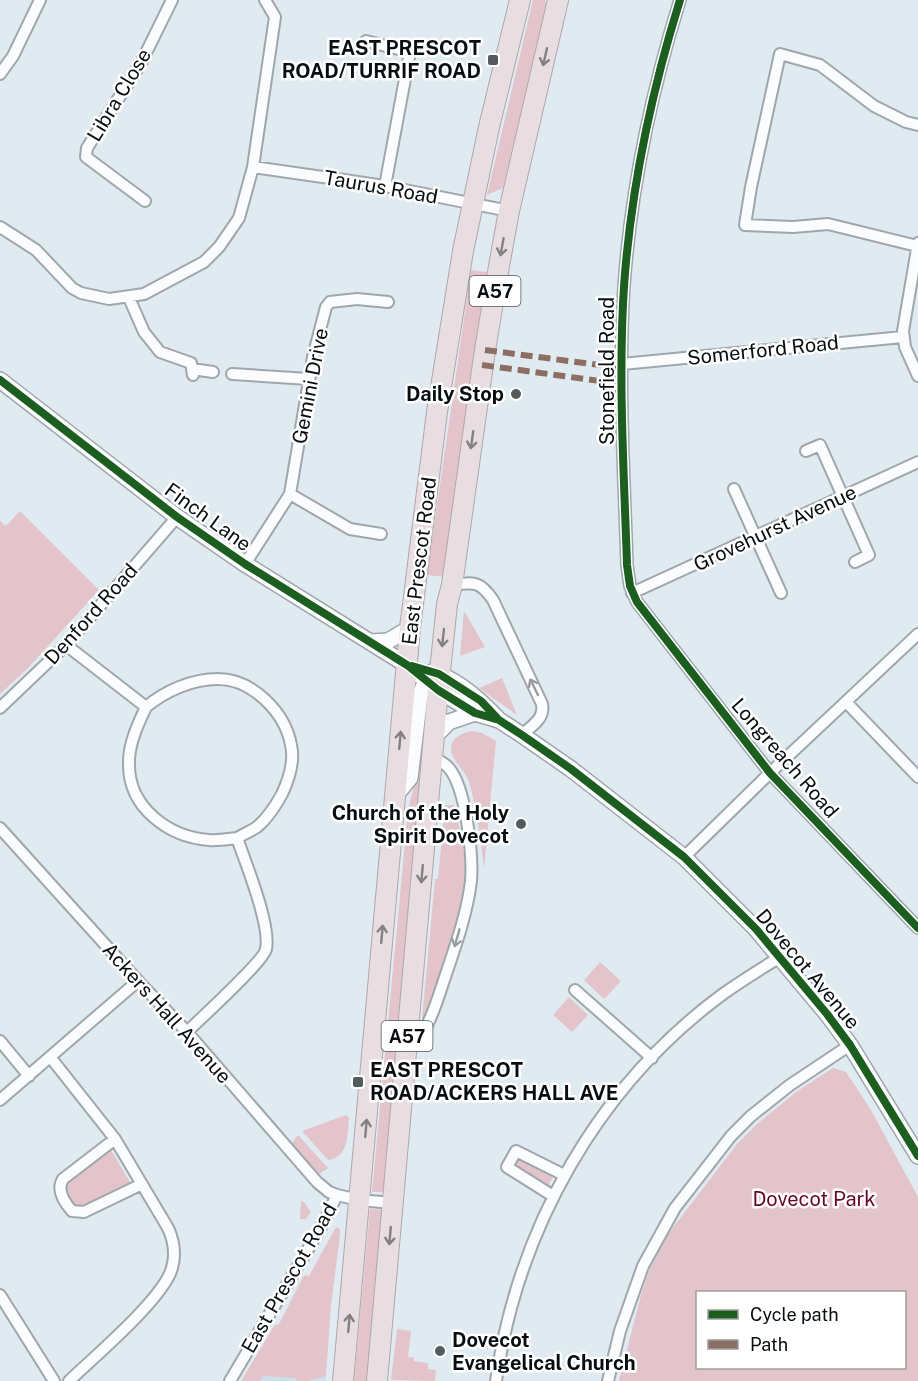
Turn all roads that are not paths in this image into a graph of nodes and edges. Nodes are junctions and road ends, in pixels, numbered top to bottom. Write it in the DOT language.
graph roads {
  1 [pos="40,0"];
  2 [pos="172,0"];
  3 [pos="265,0"];
  4 [pos="520,0"];
  5 [pos="558,0"];
  6 [pos="680,0"];
  7 [pos="366,41"];
  8 [pos="0,74"];
  9 [pos="918,125"];
  10 [pos="253,167"];
  11 [pos="385,186"];
  12 [pos="145,201"];
  13 [pos="474,204"];
  14 [pos="509,211"];
  15 [pos="0,226"];
  16 [pos="918,245"];
  17 [pos="129,298"];
  18 [pos="388,303"];
  19 [pos="903,337"];
  20 [pos="622,364"];
  21 [pos="213,372"];
  22 [pos="232,374"];
  23 [pos="918,375"];
  24 [pos="309,379"];
  25 [pos="0,380"];
  26 [pos="806,451"];
  27 [pos="918,462"];
  28 [pos="734,489"];
  29 [pos="290,494"];
  30 [pos="844,496"];
  31 [pos="177,517"];
  32 [pos="381,534"];
  33 [pos="755,537"];
  34 [pos="855,562"];
  35 [pos="245,564"];
  36 [pos="452,585"];
  37 [pos="781,593"];
  38 [pos="634,598"];
  39 [pos="410,628"];
  40 [pos="918,634"];
  41 [pos="370,642"];
  42 [pos="66,645"];
  43 [pos="407,665"];
  44 [pos="435,682"];
  45 [pos="846,702"];
  46 [pos="146,707"];
  47 [pos="0,708"];
  48 [pos="475,713"];
  49 [pos="499,720"];
  50 [pos="522,735"];
  51 [pos="434,737"];
  52 [pos="432,757"];
  53 [pos="770,773"];
  54 [pos="918,777"];
  55 [pos="395,795"];
  56 [pos="0,828"];
  57 [pos="237,838"];
  58 [pos="684,857"];
  59 [pos="918,928"];
  60 [pos="780,957"];
  61 [pos="138,981"];
  62 [pos="575,990"];
  63 [pos="187,1032"];
  64 [pos="0,1041"];
  65 [pos="850,1045"];
  66 [pos="406,1050"];
  67 [pos="51,1058"];
  68 [pos="652,1058"];
  69 [pos="29,1076"];
  70 [pos="0,1100"];
  71 [pos="115,1139"];
  72 [pos="918,1156"];
  73 [pos="564,1175"];
  74 [pos="142,1184"];
  75 [pos="337,1195"];
  76 [pos="553,1196"];
  77 [pos="359,1200"];
  78 [pos="393,1203"];
  79 [pos="0,1295"];
  80 [pos="54,1381"];
  81 [pos="69,1381"];
  82 [pos="230,1381"];
  83 [pos="343,1381"];
  84 [pos="377,1381"];
  85 [pos="496,1381"];
  86 [pos="608,1381"];
  1 -- 8 [label="street"];
  2 -- 12 [label="street, Libra Close"];
  3 -- 10 [label="street"];
  4 -- 13 [label="highway, East Prescot Road / A57"];
  5 -- 14 [label="highway, East Prescot Road / A57, one-way"];
  6 -- 20 [label="street, Stonefield Road"];
  7 -- 11 [label="street"];
  9 -- 16 [label="street"];
  10 -- 11 [label="street, Taurus Road"];
  10 -- 17 [label="street"];
  11 -- 13 [label="street, Taurus Road"];
  13 -- 14 [label="street, Taurus Road"];
  13 -- 39 [label="highway, East Prescot Road / A57"];
  14 -- 36 [label="highway, East Prescot Road / A57, one-way"];
  15 -- 17 [label="street"];
  16 -- 19 [label="street"];
  17 -- 21 [label="street"];
  18 -- 24 [label="street, Gemini Drive"];
  19 -- 20 [label="street, Somerford Road"];
  19 -- 23 [label="street"];
  20 -- 38 [label="street, Stonefield Road"];
  22 -- 24 [label="street"];
  24 -- 29 [label="street, Gemini Drive"];
  25 -- 31 [label="street, Finch Lane"];
  26 -- 30 [label="street"];
  27 -- 30 [label="street, Grovehurst Avenue"];
  28 -- 33 [label="street"];
  29 -- 32 [label="street"];
  29 -- 35 [label="street, Gemini Drive"];
  30 -- 33 [label="street, Grovehurst Avenue"];
  30 -- 34 [label="street"];
  31 -- 35 [label="street, Finch Lane"];
  31 -- 42 [label="street, Denford Road"];
  33 -- 37 [label="street"];
  33 -- 38 [label="street, Grovehurst Avenue"];
  35 -- 41 [label="street, Finch Lane"];
  36 -- 44 [label="highway, East Prescot Road / A57, one-way"];
  50 -- 36 [label="street, one-way"];
  38 -- 53 [label="street, Longreach Road"];
  39 -- 41 [label="street"];
  39 -- 43 [label="highway, East Prescot Road / A57"];
  40 -- 45 [label="street"];
  41 -- 43 [label="street, Finch Lane"];
  42 -- 46 [label="street"];
  42 -- 47 [label="street, Denford Road"];
  43 -- 44 [label="street, Finch Lane"];
  55 -- 43 [label="highway, East Prescot Road / A57, one-way"];
  44 -- 48 [label="street, Dovecot Avenue"];
  44 -- 49 [label="street, Dovecot Avenue"];
  44 -- 51 [label="highway, East Prescot Road / A57"];
  44 -- 55 [label="street"];
  45 -- 53 [label="street"];
  45 -- 54 [label="street"];
  46 -- 57 [label="street"];
  46 -- 57 [label="street"];
  48 -- 49 [label="street, Dovecot Avenue"];
  48 -- 51 [label="street"];
  49 -- 50 [label="street, Dovecot Avenue"];
  50 -- 58 [label="street, Dovecot Avenue"];
  51 -- 52 [label="highway, East Prescot Road / A57"];
  52 -- 66 [label="highway, East Prescot Road / A57, one-way"];
  52 -- 66 [label="street, one-way"];
  53 -- 58 [label="street"];
  53 -- 59 [label="street, Longreach Road"];
  77 -- 55 [label="highway, East Prescot Road / A57, one-way"];
  56 -- 61 [label="street, Ackers Hall Avenue"];
  57 -- 63 [label="street"];
  58 -- 60 [label="street, Dovecot Avenue"];
  60 -- 65 [label="street, Dovecot Avenue"];
  60 -- 68 [label="street"];
  61 -- 63 [label="street, Ackers Hall Avenue"];
  61 -- 67 [label="street"];
  62 -- 68 [label="street"];
  63 -- 75 [label="street, Ackers Hall Avenue"];
  64 -- 69 [label="street"];
  65 -- 72 [label="street, Dovecot Avenue"];
  65 -- 86 [label="street"];
  66 -- 78 [label="highway, East Prescot Road / A57"];
  67 -- 69 [label="street"];
  67 -- 71 [label="street"];
  68 -- 73 [label="street"];
  69 -- 70 [label="street"];
  71 -- 74 [label="street"];
  71 -- 74 [label="street"];
  73 -- 76 [label="street"];
  73 -- 76 [label="street"];
  74 -- 81 [label="street"];
  75 -- 77 [label="street, East Prescot Road"];
  75 -- 82 [label="street, East Prescot Road"];
  76 -- 85 [label="street"];
  77 -- 78 [label="street, East Prescot Road"];
  83 -- 77 [label="highway, East Prescot Road / A57, one-way"];
  78 -- 84 [label="highway, East Prescot Road / A57, one-way"];
  79 -- 80 [label="street"];
}
